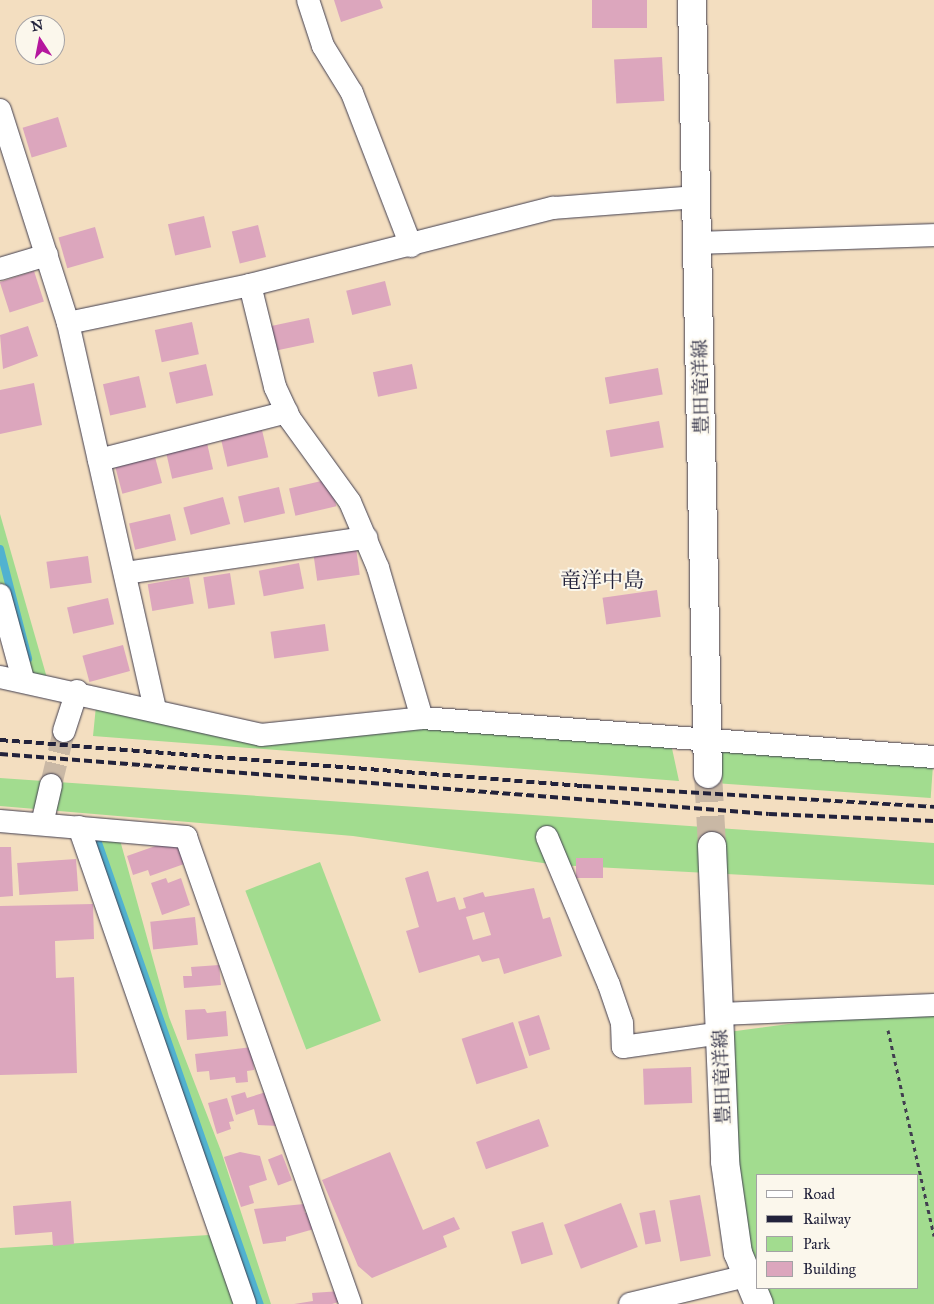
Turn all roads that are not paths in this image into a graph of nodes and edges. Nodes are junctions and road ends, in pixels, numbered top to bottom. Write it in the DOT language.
graph roads {
  1 [pos="308,0"];
  2 [pos="692,0"];
  3 [pos="0,110"];
  4 [pos="696,197"];
  5 [pos="934,235"];
  6 [pos="699,243"];
  7 [pos="410,246"];
  8 [pos="47,255"];
  9 [pos="0,269"];
  10 [pos="250,285"];
  11 [pos="68,323"];
  12 [pos="287,412"];
  13 [pos="99,460"];
  14 [pos="366,538"];
  15 [pos="125,573"];
  16 [pos="0,595"];
  17 [pos="0,677"];
  18 [pos="23,679"];
  19 [pos="77,691"];
  20 [pos="155,709"];
  21 [pos="422,718"];
  22 [pos="64,731"];
  23 [pos="705,742"];
  24 [pos="934,757"];
  25 [pos="708,774"];
  26 [pos="52,785"];
  27 [pos="0,821"];
  28 [pos="42,824"];
  29 [pos="79,827"];
  30 [pos="546,837"];
  31 [pos="712,846"];
  32 [pos="934,1005"];
  33 [pos="720,1024"];
  34 [pos="746,1276"];
  35 [pos="245,1304"];
  36 [pos="350,1304"];
  37 [pos="630,1304"];
  38 [pos="759,1304"];
  1 -- 7 [label="street"];
  2 -- 4 [label="main road, 豊田竜洋線"];
  3 -- 8 [label="street"];
  4 -- 6 [label="main road, 豊田竜洋線"];
  4 -- 7 [label="street"];
  5 -- 6 [label="street"];
  6 -- 23 [label="main road, 豊田竜洋線"];
  7 -- 10 [label="street"];
  8 -- 9 [label="street"];
  8 -- 11 [label="street"];
  10 -- 11 [label="street"];
  10 -- 12 [label="street"];
  11 -- 13 [label="street"];
  12 -- 13 [label="street"];
  12 -- 14 [label="street"];
  13 -- 15 [label="street"];
  14 -- 15 [label="street"];
  14 -- 21 [label="street"];
  15 -- 20 [label="street"];
  16 -- 18 [label="street"];
  17 -- 18 [label="street"];
  18 -- 19 [label="street"];
  19 -- 20 [label="street"];
  19 -- 22 [label="street"];
  20 -- 21 [label="street"];
  21 -- 23 [label="street"];
  23 -- 24 [label="street"];
  23 -- 25 [label="main road, 豊田竜洋線"];
  26 -- 28 [label="street"];
  27 -- 28 [label="street"];
  28 -- 29 [label="street"];
  29 -- 35 [label="street"];
  29 -- 36 [label="street"];
  30 -- 33 [label="street"];
  31 -- 33 [label="main road, 豊田竜洋線"];
  32 -- 33 [label="street"];
  33 -- 34 [label="main road, 豊田竜洋線"];
  34 -- 37 [label="street"];
  34 -- 38 [label="main road, 豊田竜洋線"];
}
